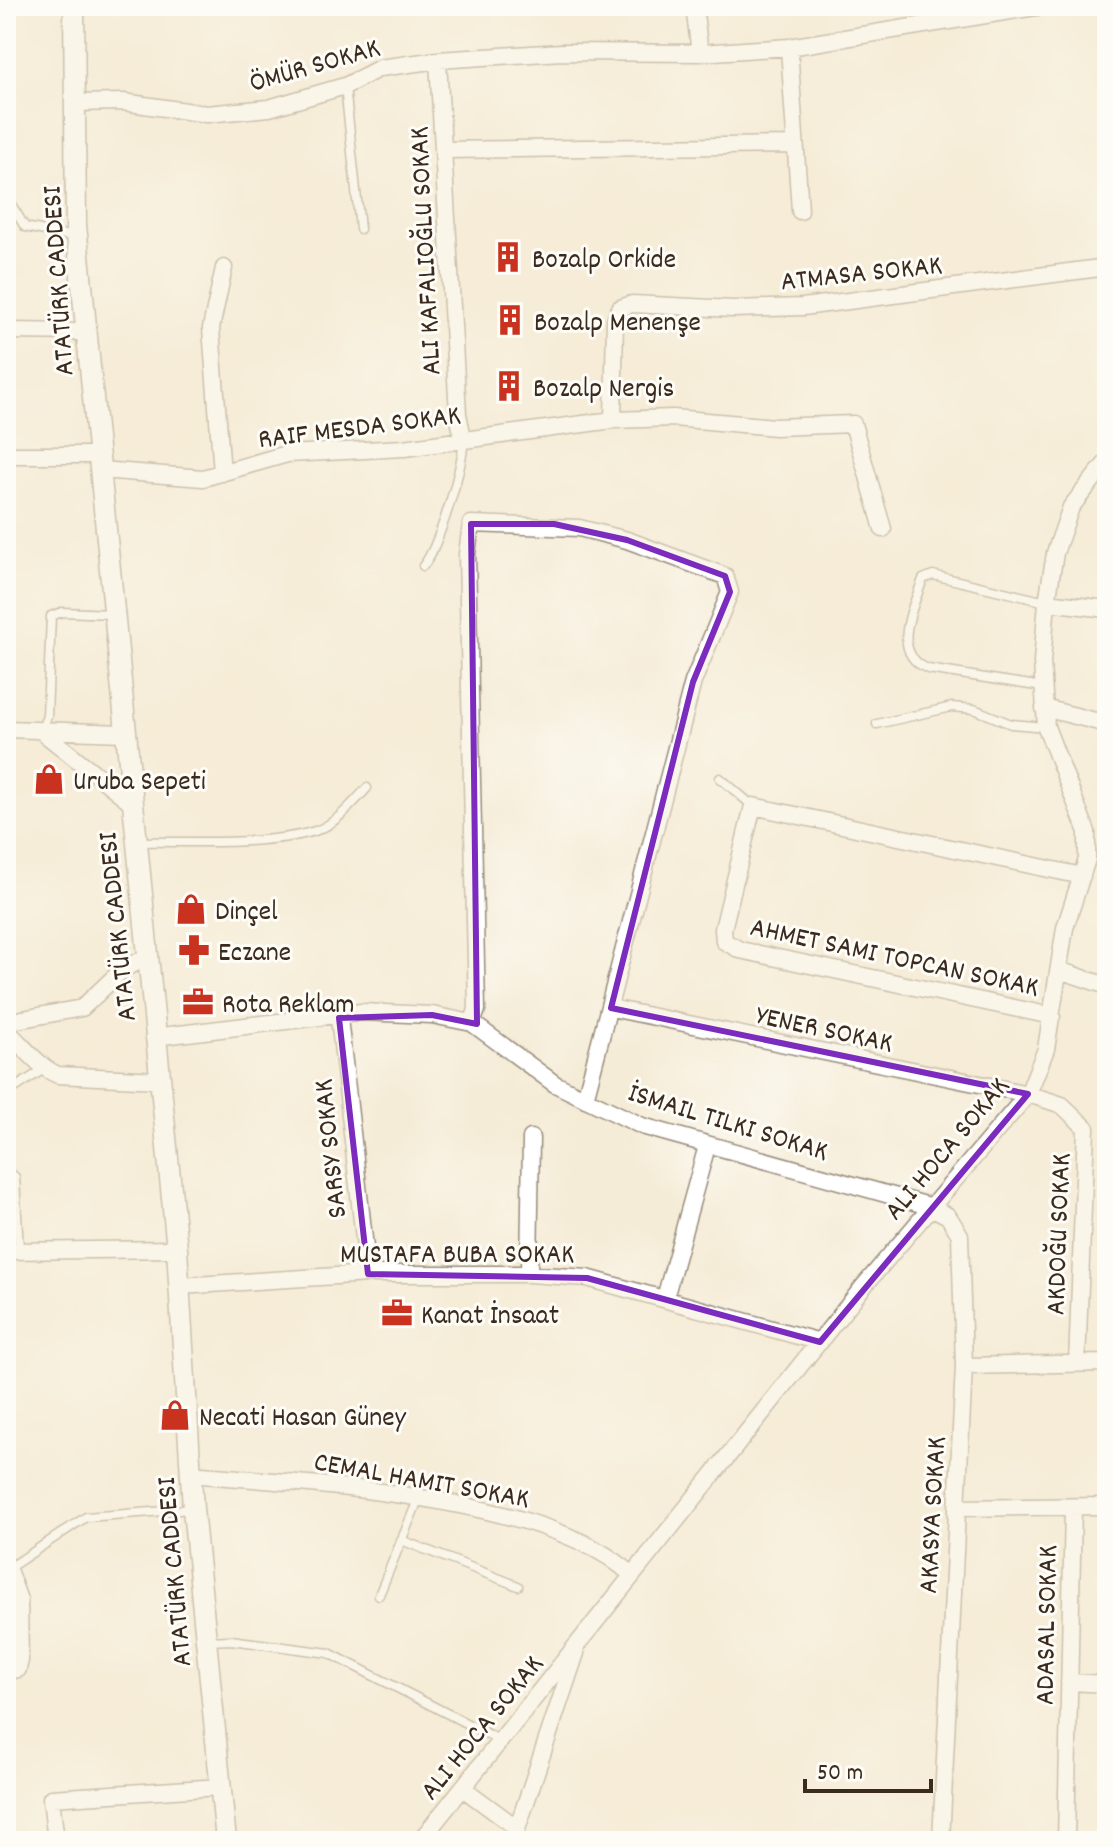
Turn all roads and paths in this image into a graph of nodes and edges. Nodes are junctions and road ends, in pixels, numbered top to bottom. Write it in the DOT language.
graph roads {
  1 [pos="74,6"];
  2 [pos="694,6"];
  3 [pos="1042,6"];
  4 [pos="789,47"];
  5 [pos="700,53"];
  6 [pos="438,60"];
  7 [pos="345,86"];
  8 [pos="76,103"];
  9 [pos="795,145"];
  10 [pos="443,150"];
  11 [pos="6,196"];
  12 [pos="800,211"];
  13 [pos="360,229"];
  14 [pos="77,238"];
  15 [pos="1107,267"];
  16 [pos="224,268"];
  17 [pos="6,331"];
  18 [pos="87,332"];
  19 [pos="613,420"];
  20 [pos="463,438"];
  21 [pos="6,455"];
  22 [pos="99,462"];
  23 [pos="1107,462"];
  24 [pos="222,473"];
  25 [pos="883,529"];
  26 [pos="423,566"];
  27 [pos="1047,602"];
  28 [pos="1107,609"];
  29 [pos="113,614"];
  30 [pos="1043,687"];
  31 [pos="1044,708"];
  32 [pos="877,724"];
  33 [pos="1107,724"];
  34 [pos="1046,727"];
  35 [pos="6,729"];
  36 [pos="41,731"];
  37 [pos="125,733"];
  38 [pos="720,778"];
  39 [pos="367,788"];
  40 [pos="131,802"];
  41 [pos="753,806"];
  42 [pos="135,842"];
  43 [pos="1082,876"];
  44 [pos="146,958"];
  45 [pos="1059,970"];
  46 [pos="1107,986"];
  47 [pos="611,1008"];
  48 [pos="1052,1016"];
  49 [pos="339,1018"];
  50 [pos="6,1022"];
  51 [pos="472,1023"];
  52 [pos="6,1030"];
  53 [pos="154,1037"];
  54 [pos="44,1069"];
  55 [pos="159,1080"];
  56 [pos="6,1094"];
  57 [pos="1028,1094"];
  58 [pos="585,1099"];
  59 [pos="531,1138"];
  60 [pos="707,1146"];
  61 [pos="6,1169"];
  62 [pos="929,1206"];
  63 [pos="177,1249"];
  64 [pos="13,1251"];
  65 [pos="368,1274"];
  66 [pos="529,1274"];
  67 [pos="180,1286"];
  68 [pos="665,1298"];
  69 [pos="820,1342"];
  70 [pos="1107,1363"];
  71 [pos="1077,1364"];
  72 [pos="964,1366"];
  73 [pos="190,1474"];
  74 [pos="418,1500"];
  75 [pos="1107,1506"];
  76 [pos="1073,1507"];
  77 [pos="957,1508"];
  78 [pos="193,1509"];
  79 [pos="401,1540"];
  80 [pos="7,1566"];
  81 [pos="632,1575"];
  82 [pos="518,1586"];
  83 [pos="379,1595"];
  84 [pos="206,1641"];
  85 [pos="579,1643"];
  86 [pos="12,1671"];
  87 [pos="1069,1682"];
  88 [pos="1107,1684"];
  89 [pos="501,1741"];
  90 [pos="220,1787"];
  91 [pos="464,1789"];
  92 [pos="515,1835"];
  93 [pos="56,1841"];
  94 [pos="226,1841"];
  95 [pos="420,1841"];
  96 [pos="941,1841"];
  97 [pos="1066,1841"];
  1 -- 8 [label="street, ATATÜRK CADDESI"];
  2 -- 5 [label="street"];
  3 -- 4 [label="street, ÖMÜR SOKAK"];
  4 -- 5 [label="street, ÖMÜR SOKAK"];
  4 -- 9 [label="street"];
  5 -- 6 [label="street, ÖMÜR SOKAK"];
  6 -- 7 [label="street, ÖMÜR SOKAK"];
  6 -- 10 [label="street"];
  7 -- 8 [label="street, ÖMÜR SOKAK"];
  7 -- 13 [label="lane"];
  8 -- 14 [label="street, ATATÜRK CADDESI"];
  9 -- 10 [label="street"];
  9 -- 12 [label="street"];
  10 -- 20 [label="street"];
  11 -- 14 [label="lane"];
  14 -- 18 [label="street, ATATÜRK CADDESI"];
  15 -- 19 [label="street, ATMASA SOKAK"];
  16 -- 24 [label="street"];
  17 -- 18 [label="street"];
  18 -- 22 [label="street, ATATÜRK CADDESI"];
  19 -- 20 [label="street, RAIF MESDA SOKAK"];
  19 -- 25 [label="street, RAIF MESDA SOKAK"];
  20 -- 24 [label="street, RAIF MESDA SOKAK"];
  20 -- 26 [label="lane"];
  21 -- 22 [label="street, RAIF MESDA SOKAK"];
  22 -- 24 [label="street, RAIF MESDA SOKAK"];
  22 -- 29 [label="street, ATATÜRK CADDESI"];
  23 -- 27 [label="street, ALI HOCA SOKAK"];
  27 -- 28 [label="street"];
  27 -- 30 [label="street, ALI HOCA SOKAK"];
  27 -- 30 [label="lane"];
  29 -- 36 [label="lane"];
  29 -- 37 [label="street, ATATÜRK CADDESI"];
  30 -- 31 [label="street, ALI HOCA SOKAK"];
  31 -- 33 [label="street"];
  31 -- 34 [label="street, ALI HOCA SOKAK"];
  32 -- 34 [label="lane"];
  34 -- 43 [label="street, ALI HOCA SOKAK"];
  35 -- 36 [label="street"];
  36 -- 37 [label="street"];
  36 -- 40 [label="street"];
  37 -- 40 [label="street, ATATÜRK CADDESI"];
  38 -- 41 [label="lane"];
  39 -- 42 [label="lane"];
  40 -- 42 [label="street, ATATÜRK CADDESI"];
  41 -- 43 [label="street"];
  41 -- 48 [label="street, AHMET SAMI TOPCAN SOKAK"];
  42 -- 44 [label="street, ATATÜRK CADDESI"];
  43 -- 45 [label="street, ALI HOCA SOKAK"];
  44 -- 50 [label="street"];
  44 -- 53 [label="street, ATATÜRK CADDESI"];
  45 -- 46 [label="street"];
  45 -- 48 [label="street, ALI HOCA SOKAK"];
  47 -- 51 [label="street"];
  47 -- 57 [label="street, YENER SOKAK"];
  47 -- 58 [label="street"];
  48 -- 57 [label="street, ALI HOCA SOKAK"];
  49 -- 51 [label="street, İSMAIL TILKI SOKAK"];
  49 -- 53 [label="street, İSMAIL TILKI SOKAK"];
  49 -- 65 [label="street, SARSY SOKAK"];
  51 -- 58 [label="street, İSMAIL TILKI SOKAK"];
  52 -- 54 [label="street"];
  53 -- 55 [label="street, ATATÜRK CADDESI"];
  54 -- 55 [label="street"];
  54 -- 56 [label="lane"];
  55 -- 63 [label="street, ATATÜRK CADDESI"];
  57 -- 62 [label="street, ALI HOCA SOKAK"];
  57 -- 71 [label="street, AKDOĞU SOKAK"];
  58 -- 60 [label="street, İSMAIL TILKI SOKAK"];
  59 -- 66 [label="street"];
  60 -- 62 [label="street, İSMAIL TILKI SOKAK"];
  60 -- 68 [label="street"];
  61 -- 64 [label="lane"];
  62 -- 69 [label="street, ALI HOCA SOKAK"];
  62 -- 72 [label="street, AKASYA SOKAK"];
  63 -- 64 [label="street"];
  63 -- 67 [label="street, ATATÜRK CADDESI"];
  65 -- 66 [label="street, MUSTAFA BUBA SOKAK"];
  65 -- 67 [label="street, MUSTAFA BUBA SOKAK"];
  66 -- 68 [label="street, MUSTAFA BUBA SOKAK"];
  67 -- 73 [label="street, ATATÜRK CADDESI"];
  68 -- 69 [label="street, MUSTAFA BUBA SOKAK"];
  69 -- 81 [label="street, ALI HOCA SOKAK"];
  70 -- 71 [label="street"];
  71 -- 72 [label="street"];
  72 -- 77 [label="street, AKASYA SOKAK"];
  73 -- 74 [label="street, CEMAL HAMIT SOKAK"];
  73 -- 78 [label="street, ATATÜRK CADDESI"];
  74 -- 79 [label="lane"];
  74 -- 81 [label="street, CEMAL HAMIT SOKAK"];
  75 -- 76 [label="street"];
  76 -- 77 [label="street"];
  76 -- 87 [label="street, ADASAL SOKAK"];
  77 -- 96 [label="street, AKASYA SOKAK"];
  78 -- 80 [label="lane"];
  78 -- 84 [label="street, ATATÜRK CADDESI"];
  79 -- 82 [label="lane"];
  79 -- 83 [label="lane"];
  80 -- 86 [label="street"];
  81 -- 85 [label="street, ALI HOCA SOKAK"];
  84 -- 89 [label="lane"];
  84 -- 90 [label="street, ATATÜRK CADDESI"];
  85 -- 89 [label="street, ALI HOCA SOKAK"];
  85 -- 92 [label="street, ALI HOCA SOKAK"];
  87 -- 88 [label="street"];
  87 -- 97 [label="street, ADASAL SOKAK"];
  89 -- 91 [label="street, ALI HOCA SOKAK"];
  90 -- 93 [label="street"];
  90 -- 94 [label="street, ATATÜRK CADDESI"];
  91 -- 92 [label="street"];
  91 -- 95 [label="street, ALI HOCA SOKAK"];
}
